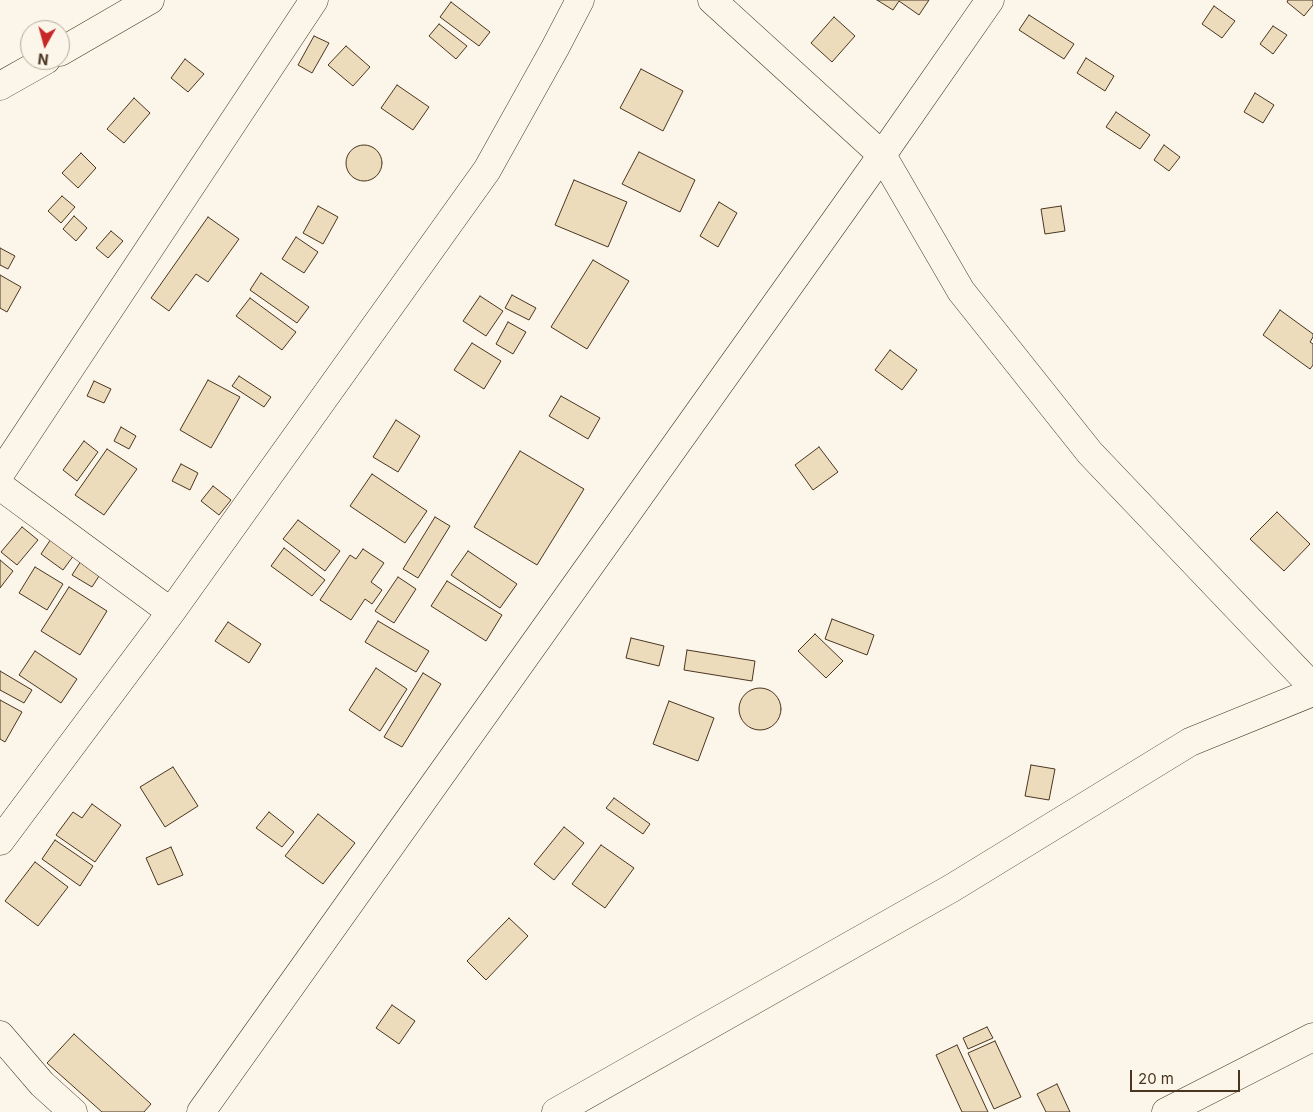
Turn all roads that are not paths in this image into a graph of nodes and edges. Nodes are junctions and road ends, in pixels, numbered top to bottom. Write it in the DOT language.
graph roads {
  1 [pos="150,0"];
  2 [pos="314,0"];
  3 [pos="580,0"];
  4 [pos="712,0"];
  5 [pos="990,0"];
  6 [pos="70,46"];
  7 [pos="28,70"];
  8 [pos="0,86"];
  9 [pos="882,155"];
  10 [pos="0,474"];
  11 [pos="0,486"];
  12 [pos="171,612"];
  13 [pos="1313,687"];
  14 [pos="1313,692"];
  15 [pos="0,842"];
  16 [pos="0,1035"];
  17 [pos="1313,1038"];
  18 [pos="73,1112"];
  19 [pos="201,1112"];
  20 [pos="556,1112"];
  21 [pos="1166,1112"];
  1 -- 6 [label="street"];
  2 -- 10 [label="street"];
  3 -- 12 [label="street"];
  4 -- 9 [label="street"];
  5 -- 9 [label="street"];
  7 -- 8 [label="street"];
  9 -- 13 [label="street"];
  9 -- 19 [label="street"];
  11 -- 12 [label="street"];
  12 -- 15 [label="street"];
  14 -- 20 [label="street"];
  16 -- 18 [label="street"];
  17 -- 21 [label="street"];
}
